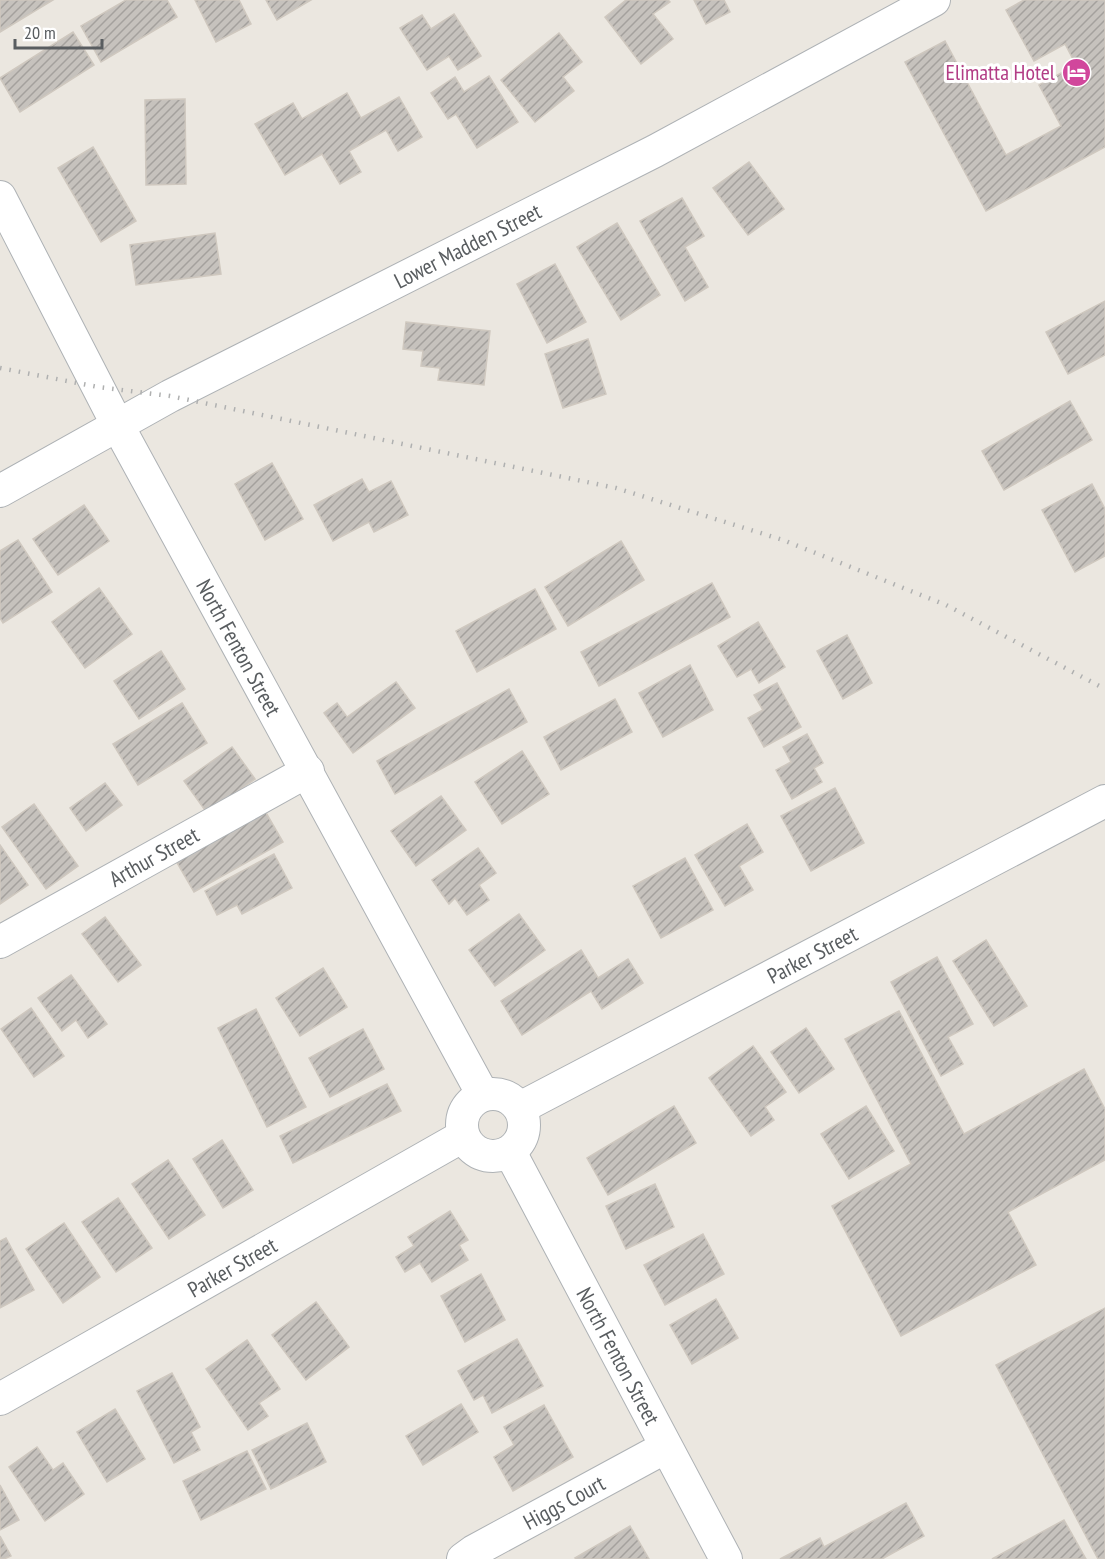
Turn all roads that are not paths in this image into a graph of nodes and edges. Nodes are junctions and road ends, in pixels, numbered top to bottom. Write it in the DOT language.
graph roads {
  1 [pos="934,0"];
  2 [pos="0,197"];
  3 [pos="118,426"];
  4 [pos="0,491"];
  5 [pos="308,771"];
  6 [pos="1105,801"];
  7 [pos="0,942"];
  8 [pos="483,1095"];
  9 [pos="519,1108"];
  10 [pos="463,1136"];
  11 [pos="510,1152"];
  12 [pos="0,1399"];
  13 [pos="666,1447"];
  14 [pos="463,1559"];
  15 [pos="726,1559"];
  1 -- 3 [label="street, Lower Madden Street"];
  2 -- 3 [label="street, North Fenton Street"];
  3 -- 4 [label="street, Lower Madden Street"];
  3 -- 5 [label="street, North Fenton Street"];
  5 -- 7 [label="street, Arthur Street"];
  5 -- 8 [label="street, North Fenton Street"];
  6 -- 9 [label="street, Parker Street"];
  8 -- 9 [label="street"];
  8 -- 10 [label="street"];
  9 -- 11 [label="street"];
  10 -- 11 [label="street"];
  10 -- 12 [label="street, Parker Street"];
  11 -- 13 [label="street, North Fenton Street"];
  13 -- 14 [label="street, Higgs Court"];
  13 -- 15 [label="street, North Fenton Street"];
}
